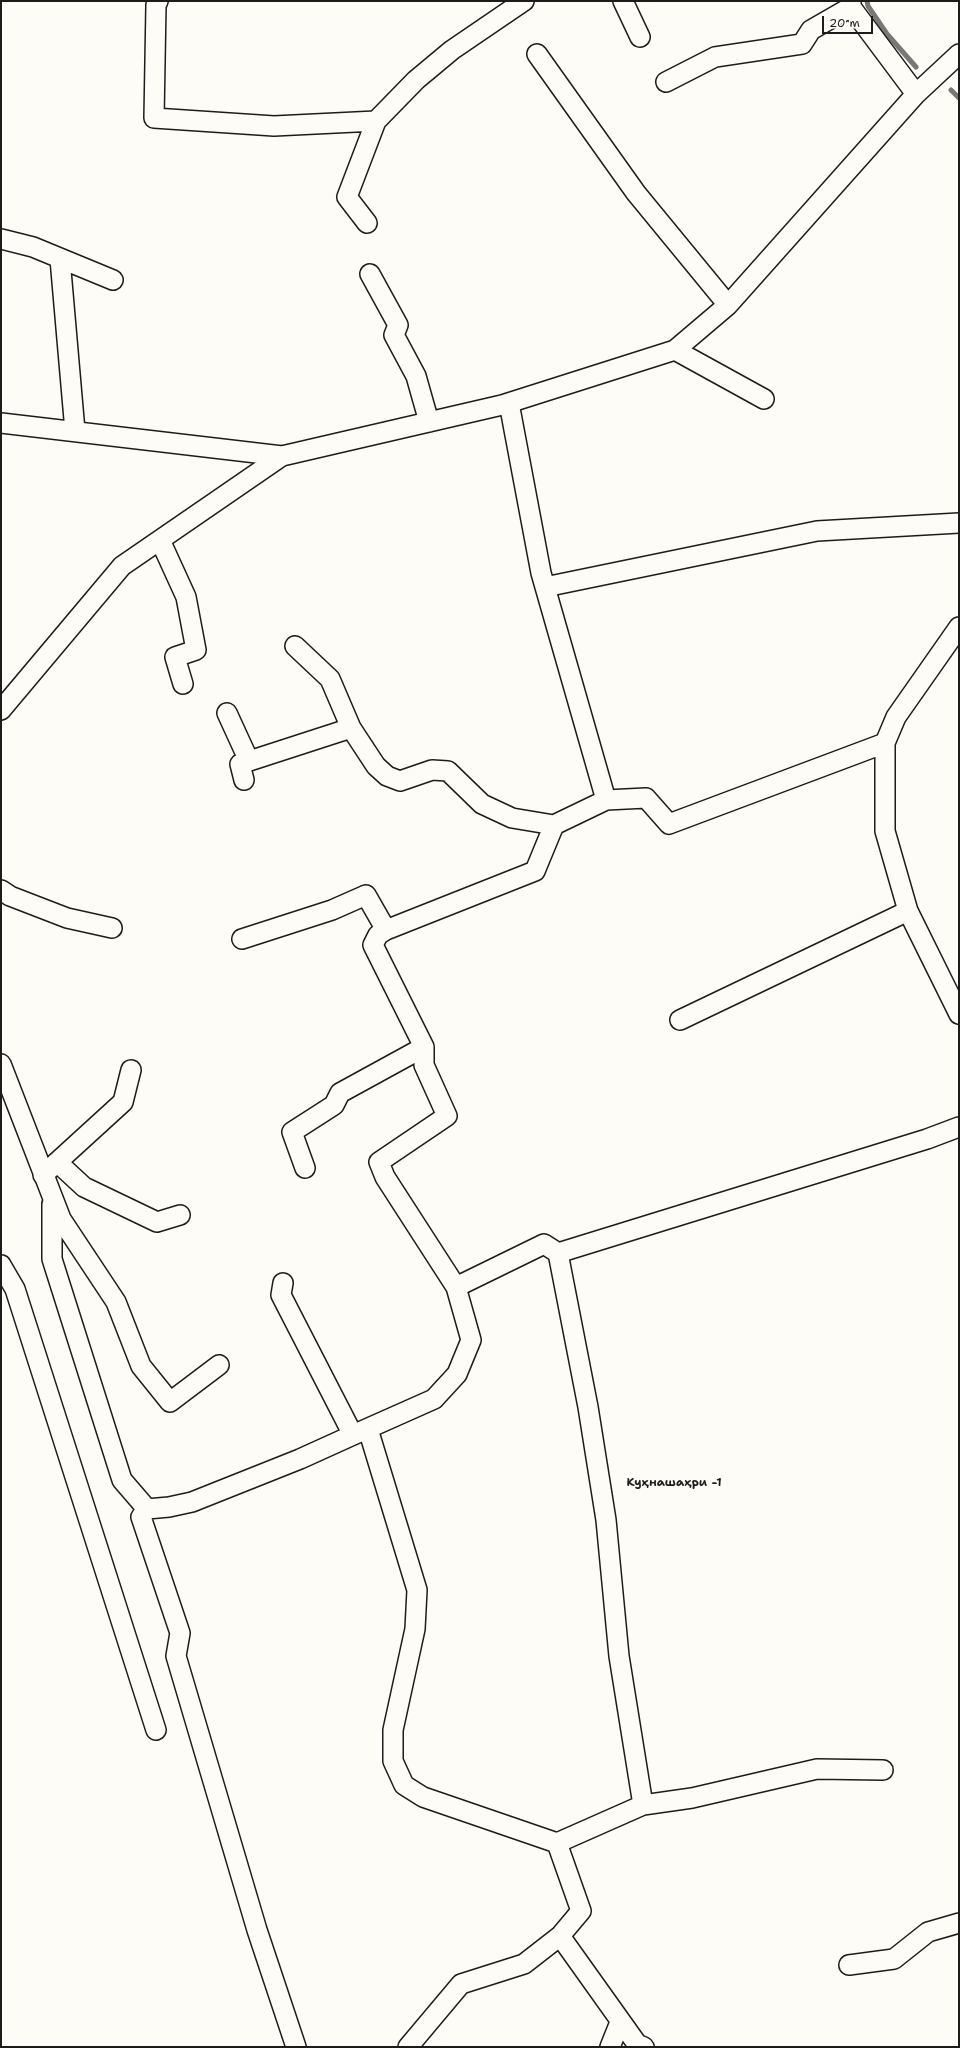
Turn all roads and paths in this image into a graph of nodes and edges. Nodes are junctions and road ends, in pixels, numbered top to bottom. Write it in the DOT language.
graph roads {
  1 [pos="158,1"];
  2 [pos="524,1"];
  3 [pos="624,1"];
  4 [pos="851,4"];
  5 [pos="640,37"];
  6 [pos="537,54"];
  7 [pos="959,54"];
  8 [pos="666,82"];
  9 [pos="916,94"];
  10 [pos="376,121"];
  11 [pos="367,223"];
  12 [pos="1,239"];
  13 [pos="60,259"];
  14 [pos="370,274"];
  15 [pos="113,280"];
  16 [pos="728,305"];
  17 [pos="675,350"];
  18 [pos="764,399"];
  19 [pos="509,403"];
  20 [pos="429,422"];
  21 [pos="1,423"];
  22 [pos="75,431"];
  23 [pos="282,456"];
  24 [pos="959,523"];
  25 [pos="160,540"];
  26 [pos="545,587"];
  27 [pos="959,627"];
  28 [pos="295,646"];
  29 [pos="182,684"];
  30 [pos="1,710"];
  31 [pos="227,713"];
  32 [pos="351,728"];
  33 [pos="884,743"];
  34 [pos="249,761"];
  35 [pos="244,780"];
  36 [pos="606,800"];
  37 [pos="554,825"];
  38 [pos="1,890"];
  39 [pos="908,912"];
  40 [pos="112,928"];
  41 [pos="386,930"];
  42 [pos="242,939"];
  43 [pos="959,1014"];
  44 [pos="680,1020"];
  45 [pos="424,1047"];
  46 [pos="1,1064"];
  47 [pos="131,1070"];
  48 [pos="959,1127"];
  49 [pos="58,1162"];
  50 [pos="305,1168"];
  51 [pos="43,1175"];
  52 [pos="52,1197"];
  53 [pos="180,1215"];
  54 [pos="558,1253"];
  55 [pos="1,1266"];
  56 [pos="283,1283"];
  57 [pos="456,1287"];
  58 [pos="220,1365"];
  59 [pos="360,1432"];
  60 [pos="147,1509"];
  61 [pos="156,1730"];
  62 [pos="883,1770"];
  63 [pos="643,1805"];
  64 [pos="558,1843"];
  65 [pos="959,1923"];
  66 [pos="560,1936"];
  67 [pos="849,1965"];
  68 [pos="620,2022"];
  69 [pos="296,2047"];
  70 [pos="408,2047"];
  71 [pos="610,2047"];
  72 [pos="644,2047"];
  1 -- 10 [label="street"];
  2 -- 10 [label="street"];
  3 -- 5 [label="street"];
  4 -- 8 [label="street"];
  4 -- 9 [label="street"];
  6 -- 16 [label="street"];
  7 -- 9 [label="street"];
  9 -- 16 [label="street"];
  10 -- 11 [label="street"];
  12 -- 13 [label="street"];
  13 -- 15 [label="street"];
  13 -- 22 [label="street"];
  14 -- 20 [label="street"];
  16 -- 17 [label="street"];
  17 -- 18 [label="street"];
  17 -- 19 [label="street"];
  19 -- 20 [label="street"];
  19 -- 26 [label="street"];
  20 -- 23 [label="street"];
  21 -- 22 [label="street"];
  22 -- 23 [label="street"];
  23 -- 25 [label="street"];
  24 -- 26 [label="street"];
  25 -- 29 [label="street"];
  25 -- 30 [label="street"];
  26 -- 36 [label="street"];
  27 -- 33 [label="street"];
  28 -- 32 [label="street"];
  31 -- 34 [label="street"];
  32 -- 34 [label="street"];
  32 -- 37 [label="street"];
  33 -- 36 [label="street"];
  33 -- 39 [label="street"];
  34 -- 35 [label="street"];
  36 -- 37 [label="street"];
  37 -- 41 [label="street"];
  38 -- 40 [label="street"];
  39 -- 43 [label="street"];
  39 -- 44 [label="street"];
  41 -- 42 [label="street"];
  41 -- 45 [label="street"];
  45 -- 50 [label="street"];
  45 -- 57 [label="street"];
  46 -- 51 [label="street"];
  47 -- 49 [label="street"];
  48 -- 54 [label="street"];
  49 -- 51 [label="street"];
  49 -- 53 [label="street"];
  51 -- 52 [label="street"];
  52 -- 58 [label="street"];
  52 -- 60 [label="street"];
  54 -- 57 [label="street"];
  54 -- 63 [label="street"];
  55 -- 61 [label="street"];
  56 -- 59 [label="street"];
  57 -- 59 [label="street"];
  59 -- 60 [label="street"];
  59 -- 64 [label="street"];
  60 -- 69 [label="street"];
  62 -- 63 [label="street"];
  63 -- 64 [label="street"];
  64 -- 66 [label="street"];
  65 -- 67 [label="street"];
  66 -- 68 [label="street"];
  66 -- 70 [label="street"];
  68 -- 71 [label="street"];
  68 -- 72 [label="street"];
}
